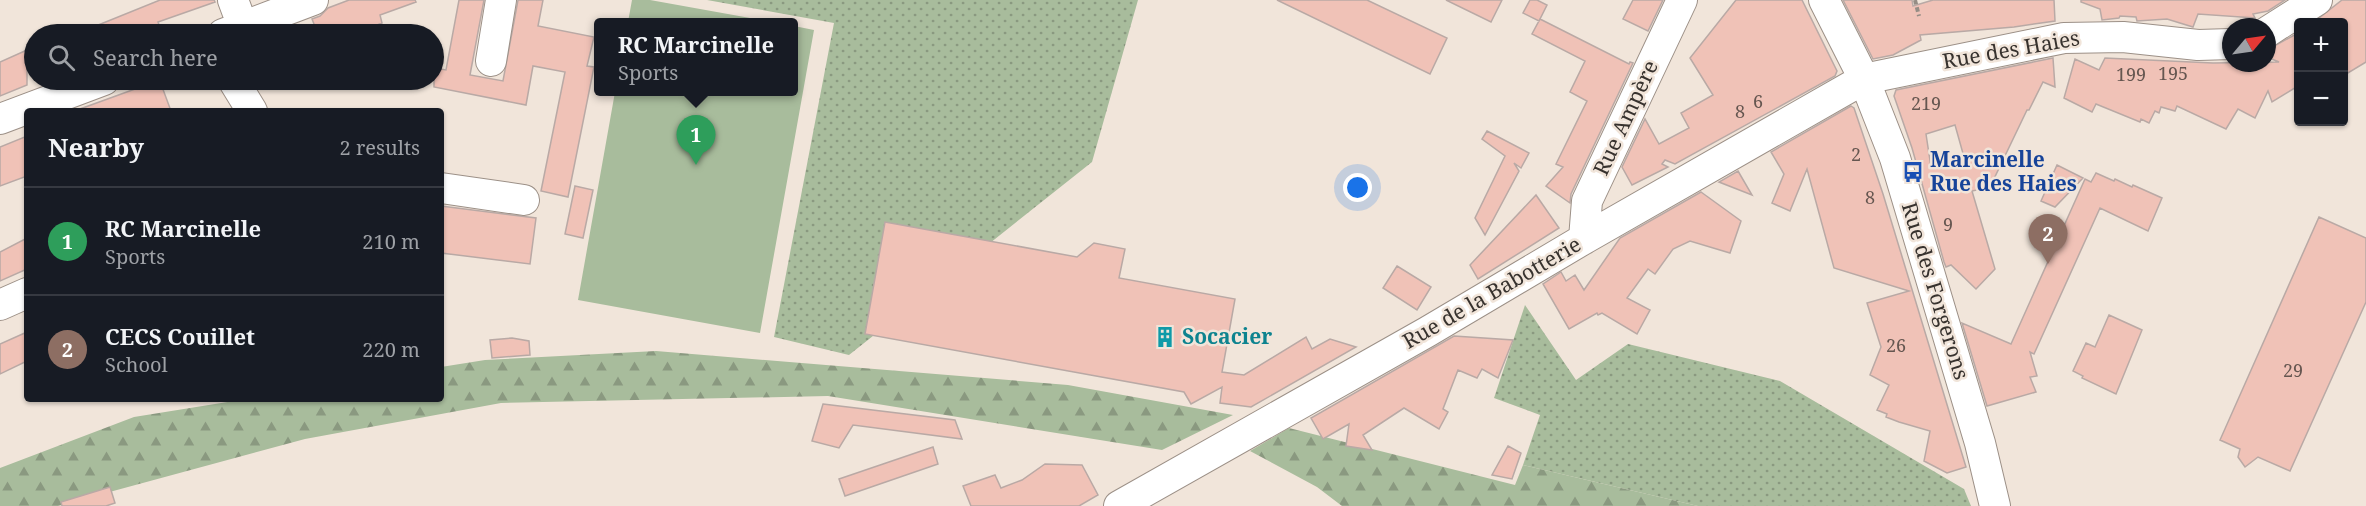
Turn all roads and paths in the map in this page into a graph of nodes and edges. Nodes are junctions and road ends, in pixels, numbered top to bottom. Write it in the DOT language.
graph roads {
  1 [pos="313,0"];
  2 [pos="501,0"];
  3 [pos="1682,0"];
  4 [pos="1824,0"];
  5 [pos="1915,0"];
  6 [pos="2317,0"];
  7 [pos="1919,16"];
  8 [pos="238,24"];
  9 [pos="2276,27"];
  10 [pos="2222,44"];
  11 [pos="491,61"];
  12 [pos="1864,79"];
  13 [pos="77,90"];
  14 [pos="238,90"];
  15 [pos="27,108"];
  16 [pos="250,108"];
  17 [pos="24,109"];
  18 [pos="0,118"];
  19 [pos="444,188"];
  20 [pos="524,200"];
  21 [pos="1584,239"];
  22 [pos="24,294"];
  23 [pos="0,305"];
  24 [pos="1119,506"];
  25 [pos="1995,506"];
  1 -- 8 [label="street"];
  2 -- 11 [label="street"];
  3 -- 21 [label="street, Rue Ampère"];
  4 -- 12 [label="street, Rue des Forgerons"];
  5 -- 7 [label="path"];
  6 -- 9 [label="street"];
  10 -- 12 [label="street, Rue des Haies"];
  12 -- 21 [label="street, Rue de la Babotterie"];
  12 -- 25 [label="street, Rue des Forgerons"];
  13 -- 15 [label="street"];
  14 -- 16 [label="street"];
  17 -- 18 [label="street"];
  19 -- 20 [label="street"];
  21 -- 24 [label="street, Rue de la Babotterie"];
  22 -- 23 [label="street"];
}
